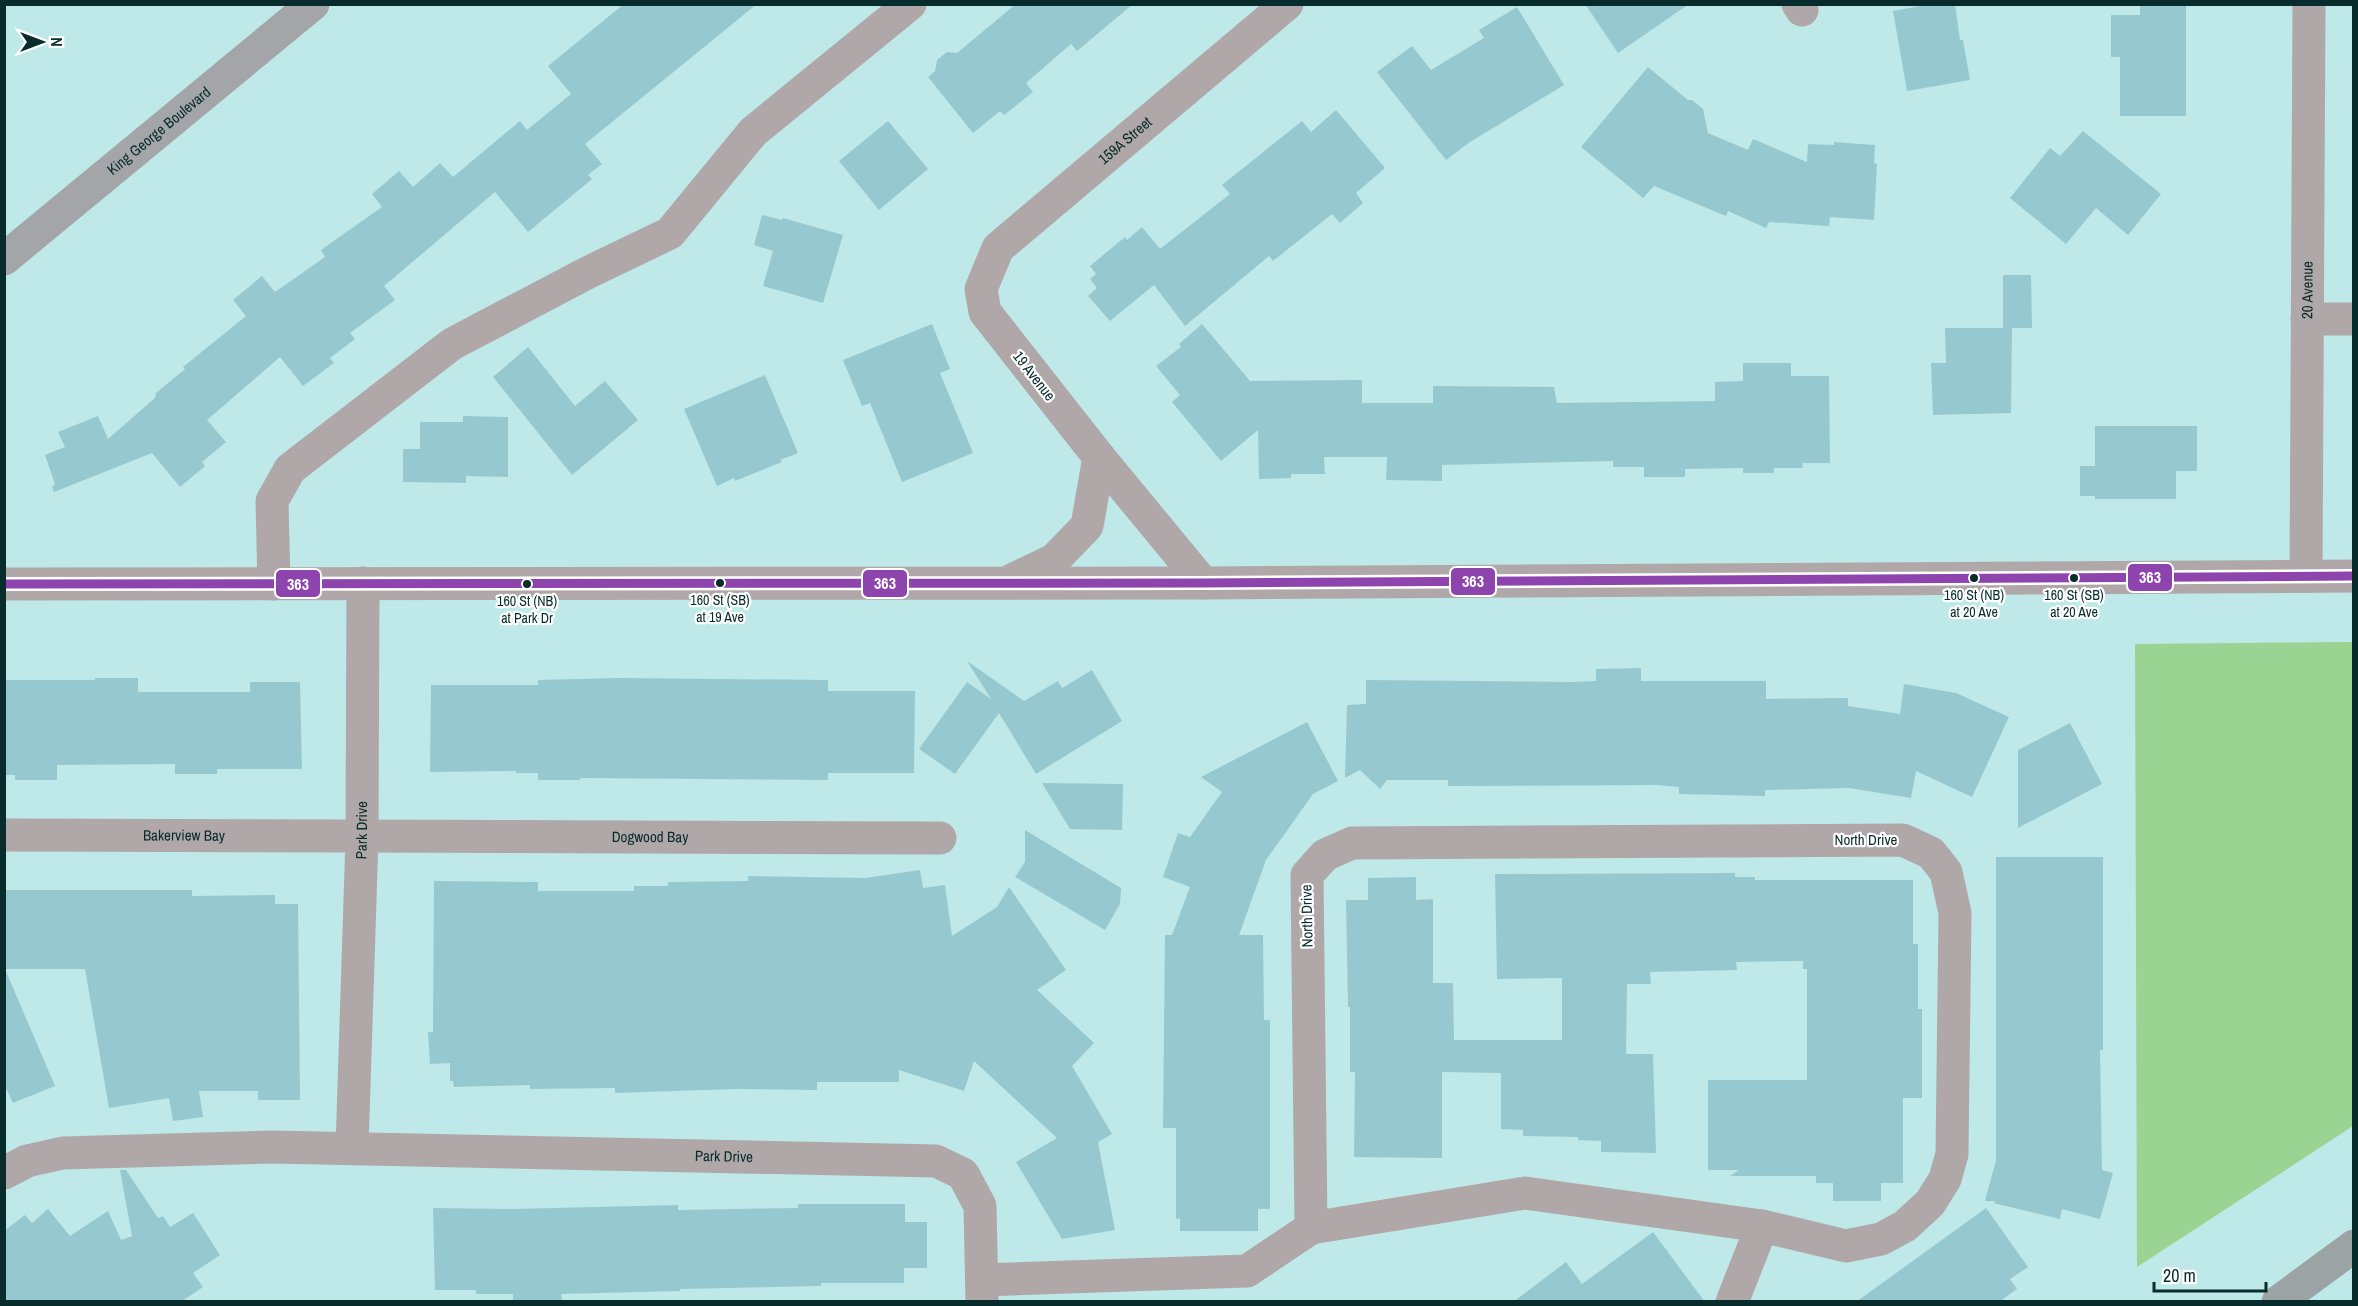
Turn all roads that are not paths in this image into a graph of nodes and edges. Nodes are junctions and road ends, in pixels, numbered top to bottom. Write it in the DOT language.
graph roads {
  1 [pos="313,4"];
  2 [pos="910,4"];
  3 [pos="1287,4"];
  4 [pos="2309,4"];
  5 [pos="4,259"];
  6 [pos="981,289"];
  7 [pos="2307,319"];
  8 [pos="2354,319"];
  9 [pos="1099,458"];
  10 [pos="2306,576"];
  11 [pos="2354,576"];
  12 [pos="363,583"];
  13 [pos="1203,583"];
  14 [pos="4,584"];
  15 [pos="274,584"];
  16 [pos="1004,584"];
  17 [pos="4,836"];
  18 [pos="362,838"];
  19 [pos="940,838"];
  20 [pos="352,1148"];
  21 [pos="4,1173"];
  22 [pos="1762,1226"];
  23 [pos="1311,1228"];
  24 [pos="2354,1246"];
  25 [pos="982,1291"];
  26 [pos="1732,1302"];
  27 [pos="2278,1302"];
  1 -- 5 [label="main road, King George Boulevard"];
  2 -- 15 [label="street"];
  3 -- 6 [label="street, 159A Street"];
  4 -- 7 [label="street, 20 Avenue"];
  6 -- 9 [label="street, 19 Avenue"];
  7 -- 8 [label="street"];
  7 -- 10 [label="street, 20 Avenue"];
  9 -- 13 [label="street, 19 Avenue"];
  9 -- 16 [label="street"];
  10 -- 11 [label="street"];
  10 -- 13 [label="street"];
  12 -- 15 [label="street"];
  12 -- 16 [label="street"];
  12 -- 18 [label="street, Park Drive"];
  13 -- 16 [label="street"];
  14 -- 15 [label="street"];
  17 -- 18 [label="street, Bakerview Bay"];
  18 -- 19 [label="street, Dogwood Bay"];
  18 -- 20 [label="street, Park Drive"];
  20 -- 21 [label="street, Park Drive"];
  20 -- 25 [label="street, Park Drive"];
  22 -- 23 [label="street, North Drive"];
  22 -- 23 [label="street, North Drive"];
  22 -- 26 [label="street"];
  23 -- 25 [label="street, North Drive"];
  24 -- 27 [label="highway"];
}
